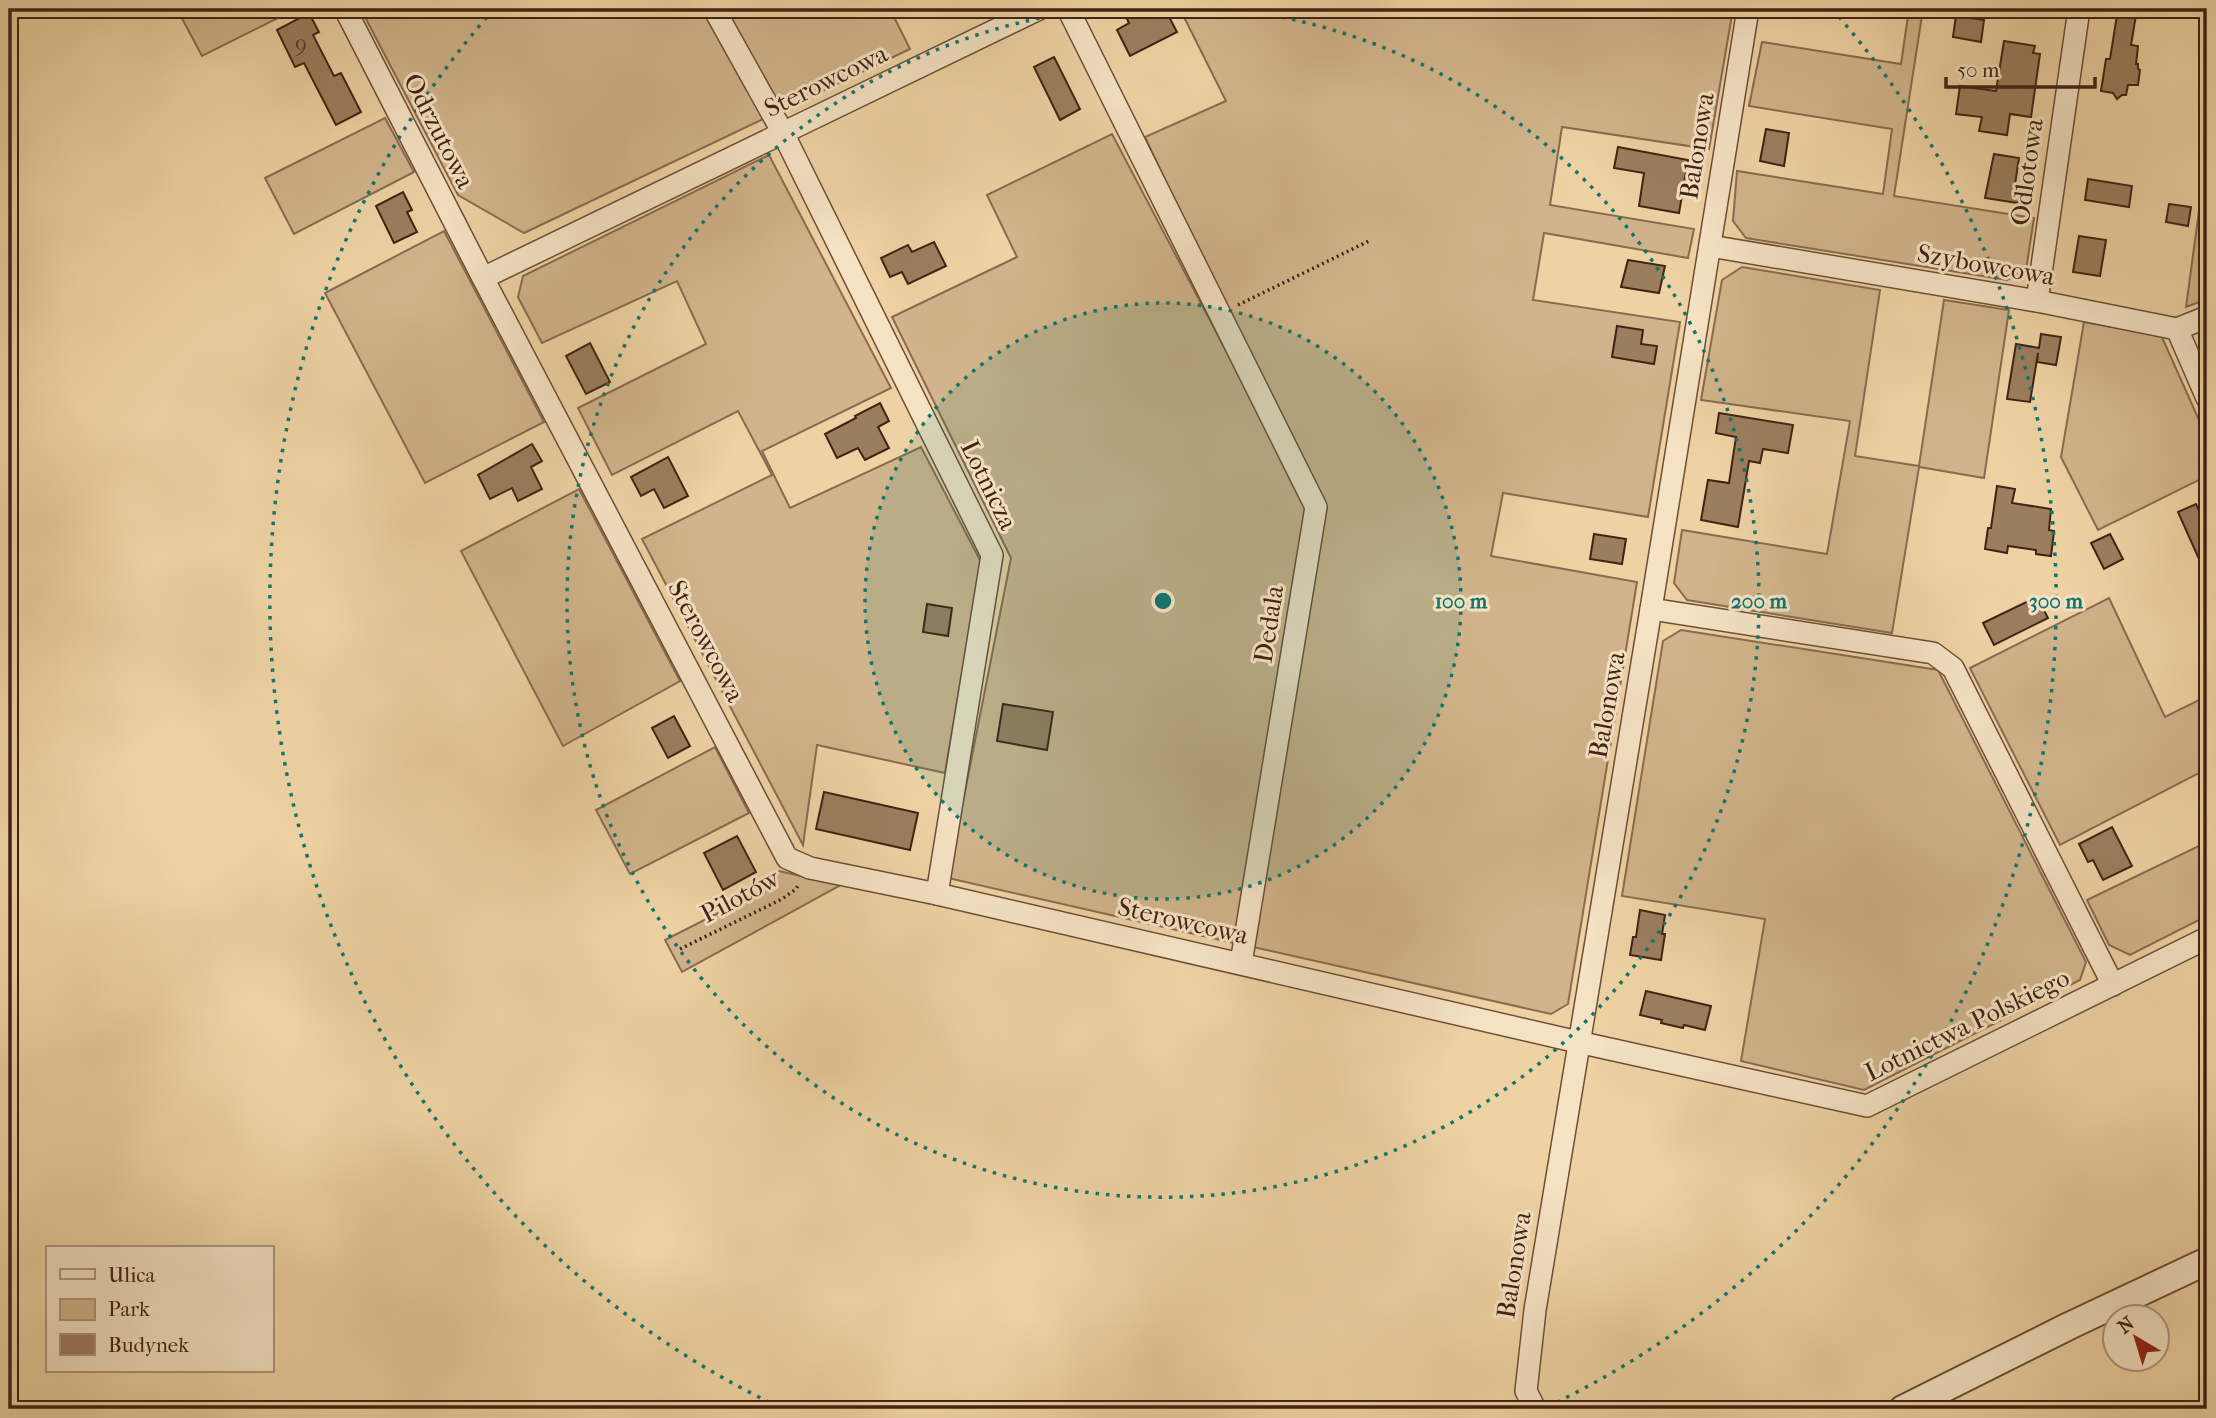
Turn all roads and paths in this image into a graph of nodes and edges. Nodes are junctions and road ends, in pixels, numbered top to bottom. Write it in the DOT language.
graph roads {
  1 [pos="345,9"];
  2 [pos="714,9"];
  3 [pos="1039,9"];
  4 [pos="1068,9"];
  5 [pos="1748,9"];
  6 [pos="2079,9"];
  7 [pos="783,132"];
  8 [pos="1371,240"];
  9 [pos="1710,246"];
  10 [pos="483,278"];
  11 [pos="2037,301"];
  12 [pos="1220,314"];
  13 [pos="2207,317"];
  14 [pos="2177,329"];
  15 [pos="2207,398"];
  16 [pos="1651,609"];
  17 [pos="810,868"];
  18 [pos="937,894"];
  19 [pos="2207,938"];
  20 [pos="680,949"];
  21 [pos="1241,963"];
  22 [pos="2113,985"];
  23 [pos="1578,1042"];
  24 [pos="2207,1261"];
  25 [pos="1535,1409"];
  26 [pos="1903,1409"];
  1 -- 10 [label="street, Odrzutowa"];
  2 -- 7 [label="street, Lotnicza"];
  3 -- 7 [label="street, Sterowcowa"];
  4 -- 12 [label="street, Dedala"];
  5 -- 9 [label="street, Balonowa"];
  6 -- 11 [label="street, Odlotowa"];
  7 -- 10 [label="street, Sterowcowa"];
  7 -- 18 [label="street, Lotnicza"];
  8 -- 12 [label="path"];
  9 -- 11 [label="street, Szybowcowa"];
  9 -- 16 [label="street, Balonowa"];
  10 -- 17 [label="street, Sterowcowa"];
  11 -- 14 [label="street, Szybowcowa"];
  12 -- 21 [label="street, Dedala"];
  13 -- 14 [label="street"];
  14 -- 15 [label="street"];
  16 -- 22 [label="street"];
  16 -- 23 [label="street, Balonowa"];
  17 -- 18 [label="street, Sterowcowa"];
  17 -- 20 [label="path, Pilotów"];
  18 -- 21 [label="street, Sterowcowa"];
  19 -- 22 [label="street, Lotnictwa Polskiego"];
  21 -- 23 [label="street, Sterowcowa"];
  22 -- 23 [label="street, Lotnictwa Polskiego"];
  23 -- 25 [label="street, Balonowa"];
  24 -- 26 [label="street"];
}
